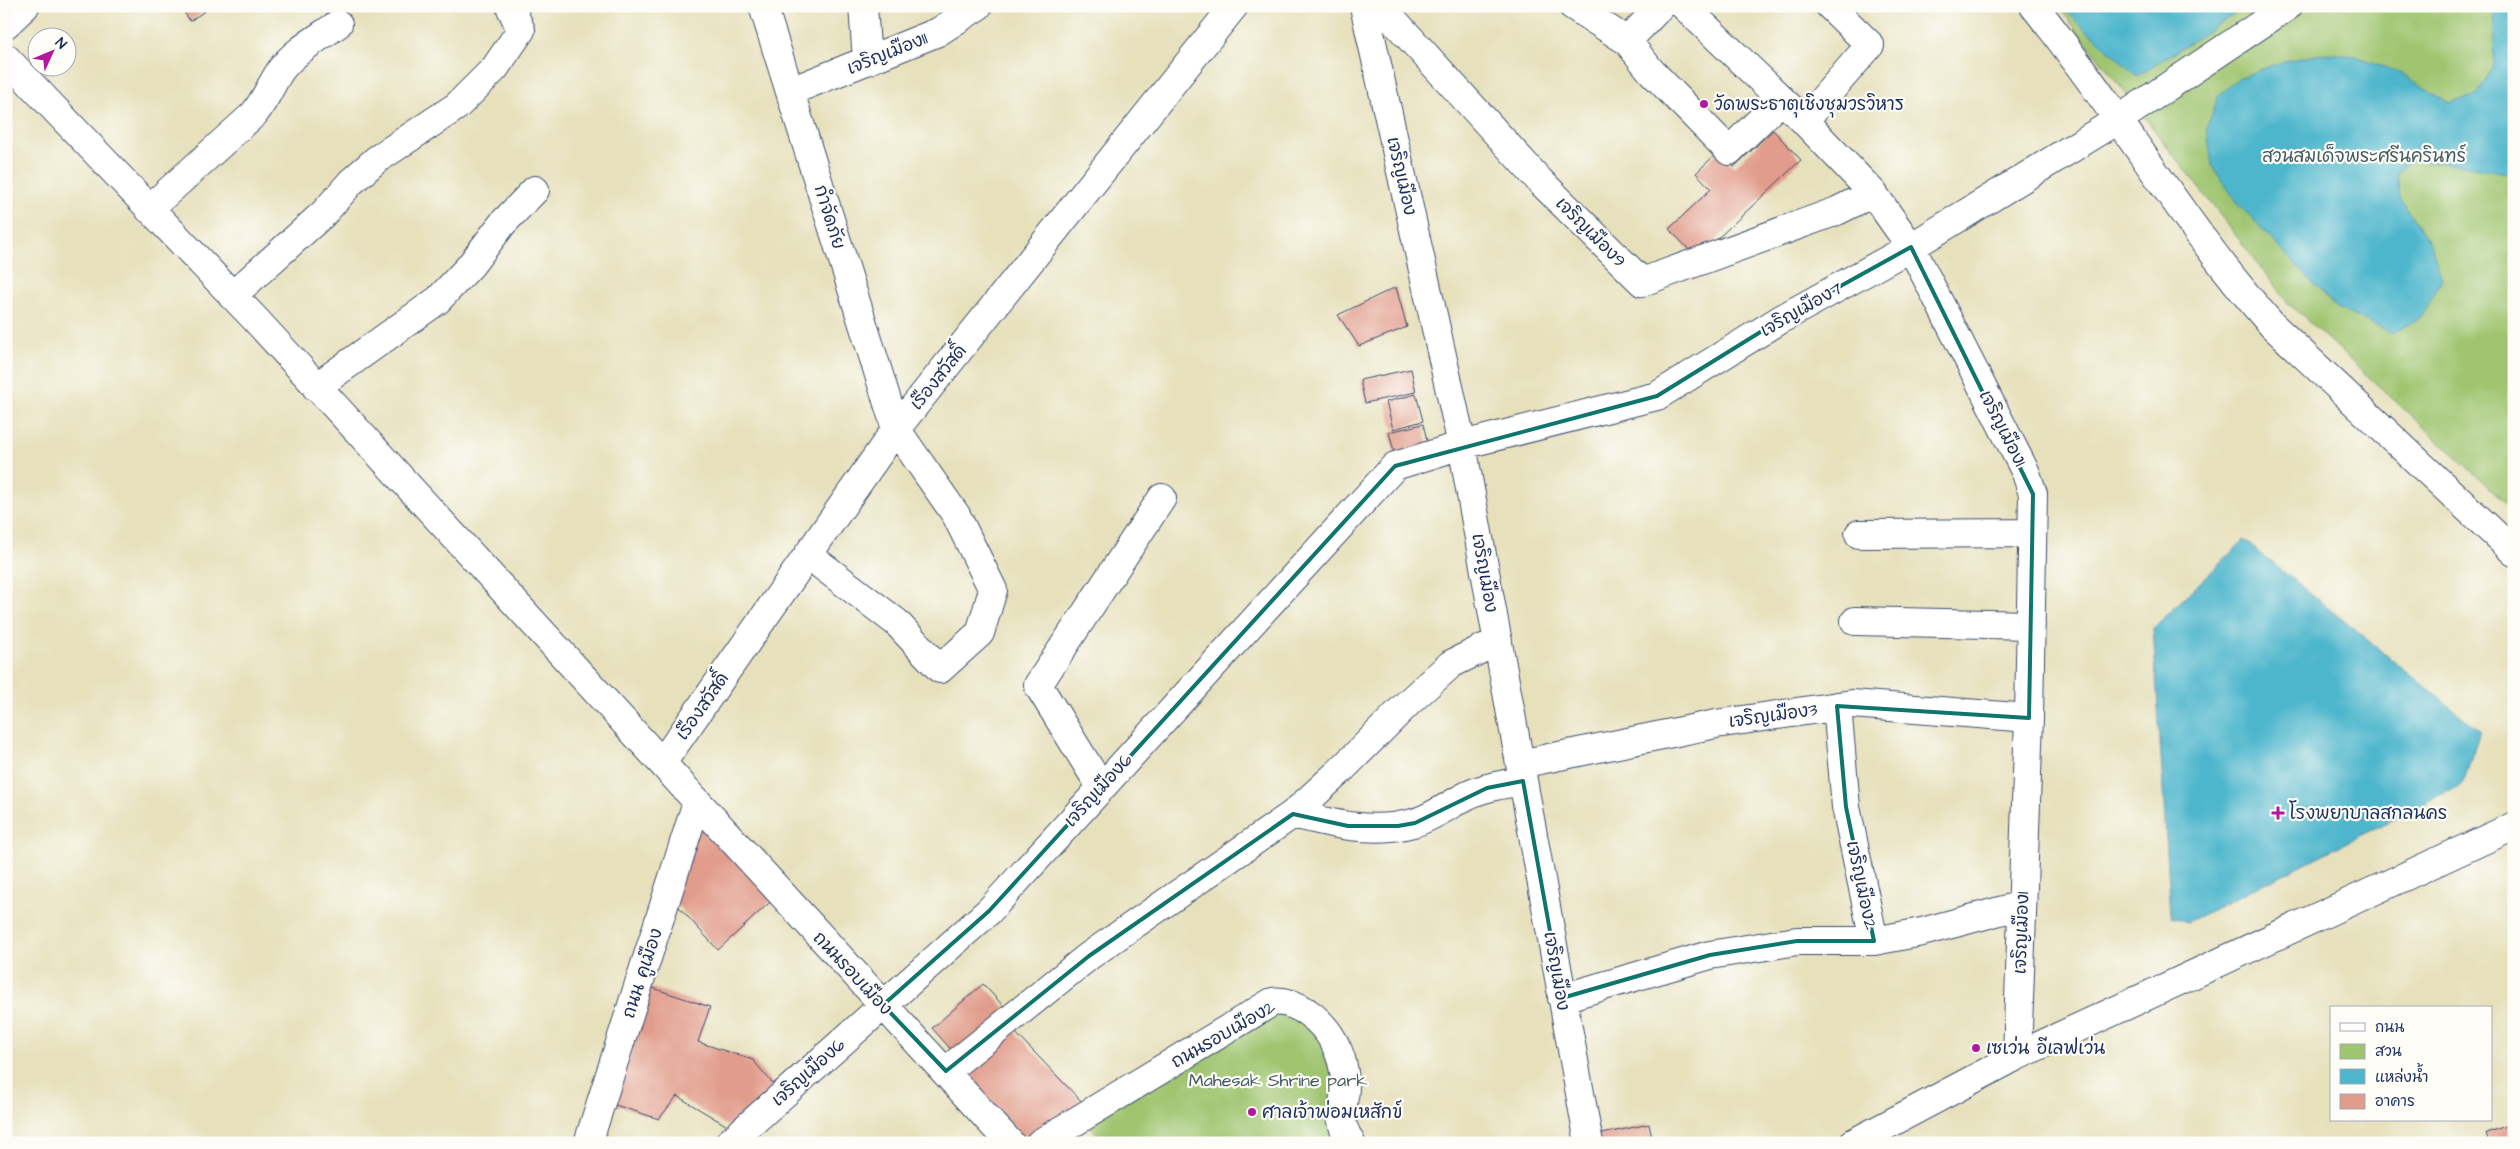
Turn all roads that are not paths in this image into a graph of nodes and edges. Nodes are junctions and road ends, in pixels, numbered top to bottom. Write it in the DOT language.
graph roads {
  1 [pos="25,6"];
  2 [pos="510,6"];
  3 [pos="763,6"];
  4 [pos="864,6"];
  5 [pos="978,6"];
  6 [pos="1234,6"];
  7 [pos="1573,6"];
  8 [pos="1660,6"];
  9 [pos="1684,6"];
  10 [pos="1830,6"];
  11 [pos="2288,6"];
  12 [pos="2034,7"];
  13 [pos="1365,9"];
  14 [pos="6,24"];
  15 [pos="338,24"];
  16 [pos="1627,41"];
  17 [pos="6,58"];
  18 [pos="867,61"];
  19 [pos="791,91"];
  20 [pos="1781,100"];
  21 [pos="2118,120"];
  22 [pos="1804,121"];
  23 [pos="535,190"];
  24 [pos="1872,193"];
  25 [pos="149,209"];
  26 [pos="1911,247"];
  27 [pos="232,296"];
  28 [pos="316,387"];
  29 [pos="896,429"];
  30 [pos="1462,445"];
  31 [pos="1162,498"];
  32 [pos="2032,533"];
  33 [pos="1858,534"];
  34 [pos="2514,552"];
  35 [pos="808,554"];
  36 [pos="1855,620"];
  37 [pos="2031,625"];
  38 [pos="1498,641"];
  39 [pos="1837,706"];
  40 [pos="2029,718"];
  41 [pos="662,763"];
  42 [pos="1521,773"];
  43 [pos="1101,787"];
  44 [pos="697,802"];
  45 [pos="1293,814"];
  46 [pos="2514,826"];
  47 [pos="2022,905"];
  48 [pos="1874,941"];
  49 [pos="1562,998"];
  50 [pos="883,1005"];
  51 [pos="2017,1056"];
  52 [pos="946,1071"];
  53 [pos="588,1143"];
  54 [pos="729,1143"];
  55 [pos="1010,1143"];
  56 [pos="1040,1143"];
  57 [pos="1351,1143"];
  58 [pos="1588,1143"];
  59 [pos="1853,1143"];
  1 -- 14 [label="street"];
  2 -- 27 [label="street"];
  3 -- 19 [label="street, กำจัดภัย"];
  4 -- 18 [label="street"];
  5 -- 18 [label="street, เจริญเมือง11"];
  6 -- 29 [label="street, เรืองสวัสดิ์"];
  7 -- 16 [label="street"];
  8 -- 16 [label="street"];
  9 -- 20 [label="street, เจริญเมือง1"];
  10 -- 22 [label="street"];
  11 -- 21 [label="street, เจริญเมือง7"];
  12 -- 21 [label="street"];
  13 -- 24 [label="street, เจริญเมือง9"];
  13 -- 30 [label="street, เจริญเมือง"];
  15 -- 25 [label="street"];
  16 -- 20 [label="street"];
  17 -- 25 [label="street, ถนนรอบเมือง"];
  18 -- 19 [label="street, เจริญเมือง11"];
  19 -- 29 [label="street, กำจัดภัย"];
  20 -- 22 [label="street, เจริญเมือง1"];
  21 -- 26 [label="street, เจริญเมือง7"];
  21 -- 34 [label="street"];
  22 -- 24 [label="street, เจริญเมือง1"];
  23 -- 28 [label="street"];
  24 -- 26 [label="street, เจริญเมือง1"];
  25 -- 27 [label="street, ถนนรอบเมือง"];
  26 -- 30 [label="street, เจริญเมือง7"];
  26 -- 32 [label="street, เจริญเมือง1"];
  27 -- 28 [label="street, ถนนรอบเมือง"];
  28 -- 41 [label="street, ถนนรอบเมือง"];
  29 -- 35 [label="street, เรืองสวัสดิ์"];
  29 -- 35 [label="street, กำจัดภัย"];
  30 -- 38 [label="street, เจริญเมือง"];
  30 -- 43 [label="street, เจริญเมือง6"];
  31 -- 43 [label="street"];
  32 -- 33 [label="street"];
  32 -- 37 [label="street, เจริญเมือง1"];
  35 -- 41 [label="street, เรืองสวัสดิ์"];
  36 -- 37 [label="street"];
  37 -- 40 [label="street, เจริญเมือง1"];
  38 -- 42 [label="street, เจริญเมือง"];
  38 -- 45 [label="street"];
  39 -- 40 [label="street, เจริญเมือง3"];
  39 -- 42 [label="street, เจริญเมือง3"];
  39 -- 48 [label="street, เจริญเมือง2"];
  40 -- 47 [label="street, เจริญเมือง1"];
  41 -- 44 [label="street, ถนนรอบเมือง"];
  42 -- 45 [label="street, เจริญเมือง3"];
  42 -- 49 [label="street, เจริญเมือง"];
  43 -- 50 [label="street, เจริญเมือง6"];
  44 -- 50 [label="street, ถนนรอบเมือง"];
  44 -- 53 [label="street, ถนน คูเมือง"];
  45 -- 52 [label="street"];
  46 -- 51 [label="street"];
  47 -- 48 [label="street, เจริญเมือง2"];
  47 -- 51 [label="street, เจริญเมือง1"];
  48 -- 49 [label="street"];
  49 -- 58 [label="street, เจริญเมือง"];
  50 -- 52 [label="street, ถนนรอบเมือง"];
  50 -- 54 [label="street, เจริญเมือง6"];
  51 -- 59 [label="street"];
  52 -- 55 [label="street, ถนนรอบเมือง"];
  56 -- 57 [label="street, ถนนรอบเมือง2"];
}
